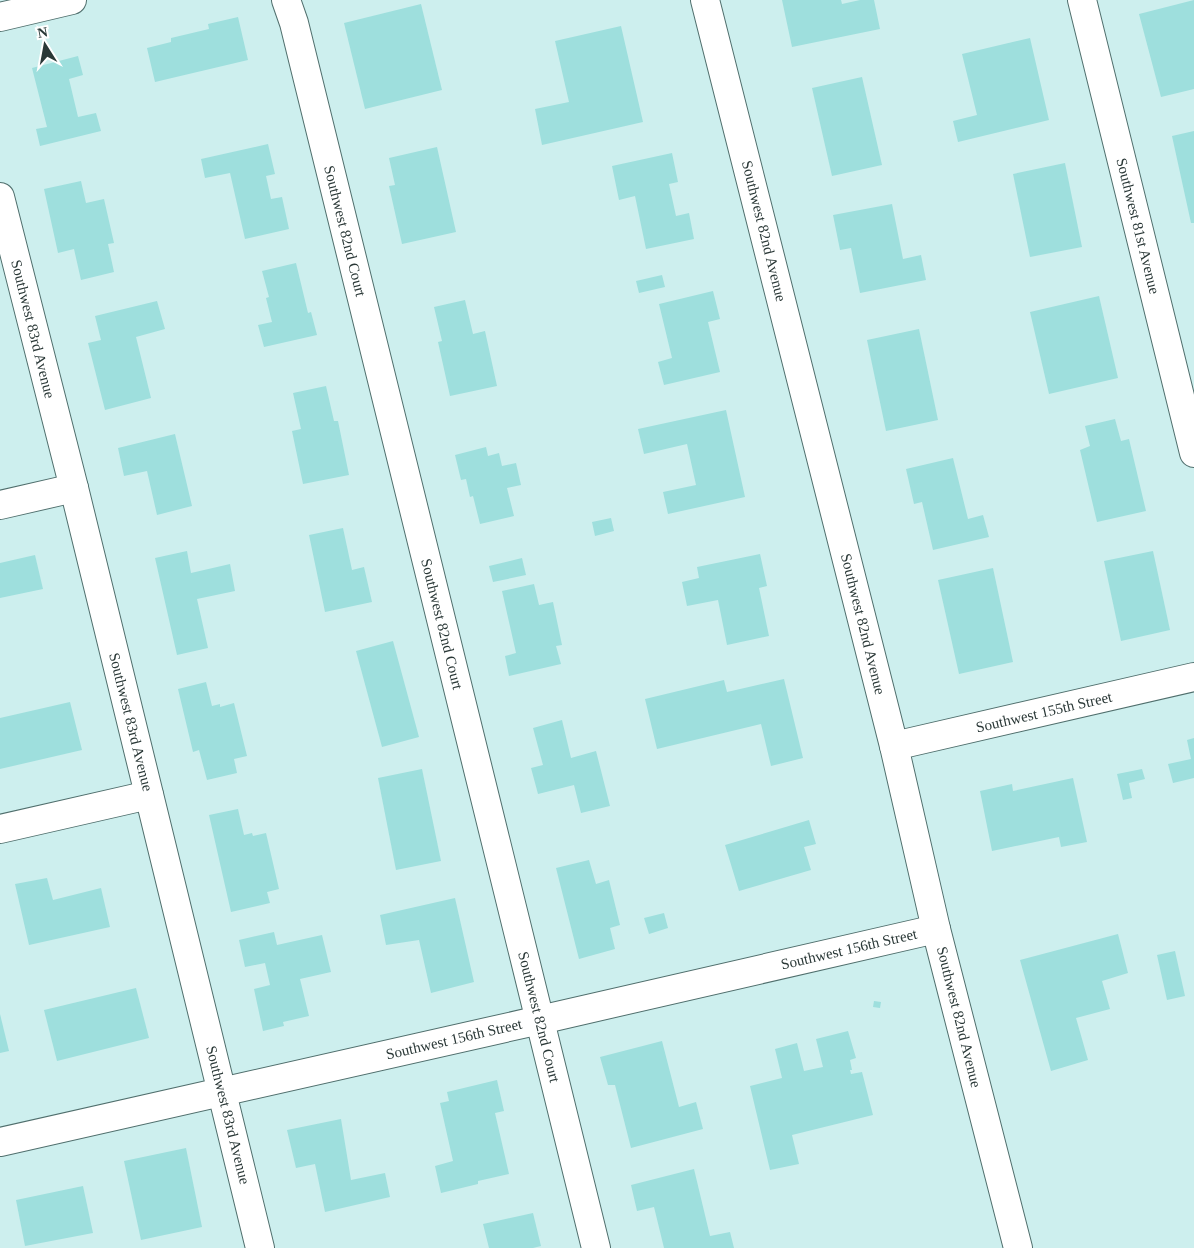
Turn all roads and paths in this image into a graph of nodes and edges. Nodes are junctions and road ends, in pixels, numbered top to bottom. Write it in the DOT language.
graph roads {
  1 [pos="72,0"];
  2 [pos="286,0"];
  3 [pos="706,0"];
  4 [pos="1082,0"];
  5 [pos="0,17"];
  6 [pos="0,197"];
  7 [pos="4,228"];
  8 [pos="1194,453"];
  9 [pos="74,488"];
  10 [pos="0,505"];
  11 [pos="1194,677"];
  12 [pos="894,746"];
  13 [pos="149,795"];
  14 [pos="0,829"];
  15 [pos="936,929"];
  16 [pos="540,1020"];
  17 [pos="222,1091"];
  18 [pos="0,1142"];
  19 [pos="260,1248"];
  20 [pos="596,1248"];
  21 [pos="1018,1248"];
  1 -- 5 [label="street"];
  2 -- 16 [label="street, Southwest 82nd Court"];
  3 -- 12 [label="street, Southwest 82nd Avenue"];
  4 -- 8 [label="street, Southwest 81st Avenue"];
  6 -- 7 [label="street, Southwest 83rd Avenue"];
  7 -- 9 [label="street, Southwest 83rd Avenue"];
  9 -- 10 [label="street"];
  9 -- 13 [label="street, Southwest 83rd Avenue"];
  11 -- 12 [label="street, Southwest 155th Street"];
  12 -- 15 [label="street, Southwest 82nd Avenue"];
  13 -- 14 [label="street"];
  13 -- 17 [label="street, Southwest 83rd Avenue"];
  15 -- 16 [label="street, Southwest 156th Street"];
  15 -- 21 [label="street, Southwest 82nd Avenue"];
  16 -- 17 [label="street, Southwest 156th Street"];
  16 -- 20 [label="street, Southwest 82nd Court"];
  17 -- 18 [label="street, Southwest 156th Street"];
  17 -- 19 [label="street, Southwest 83rd Avenue"];
}
